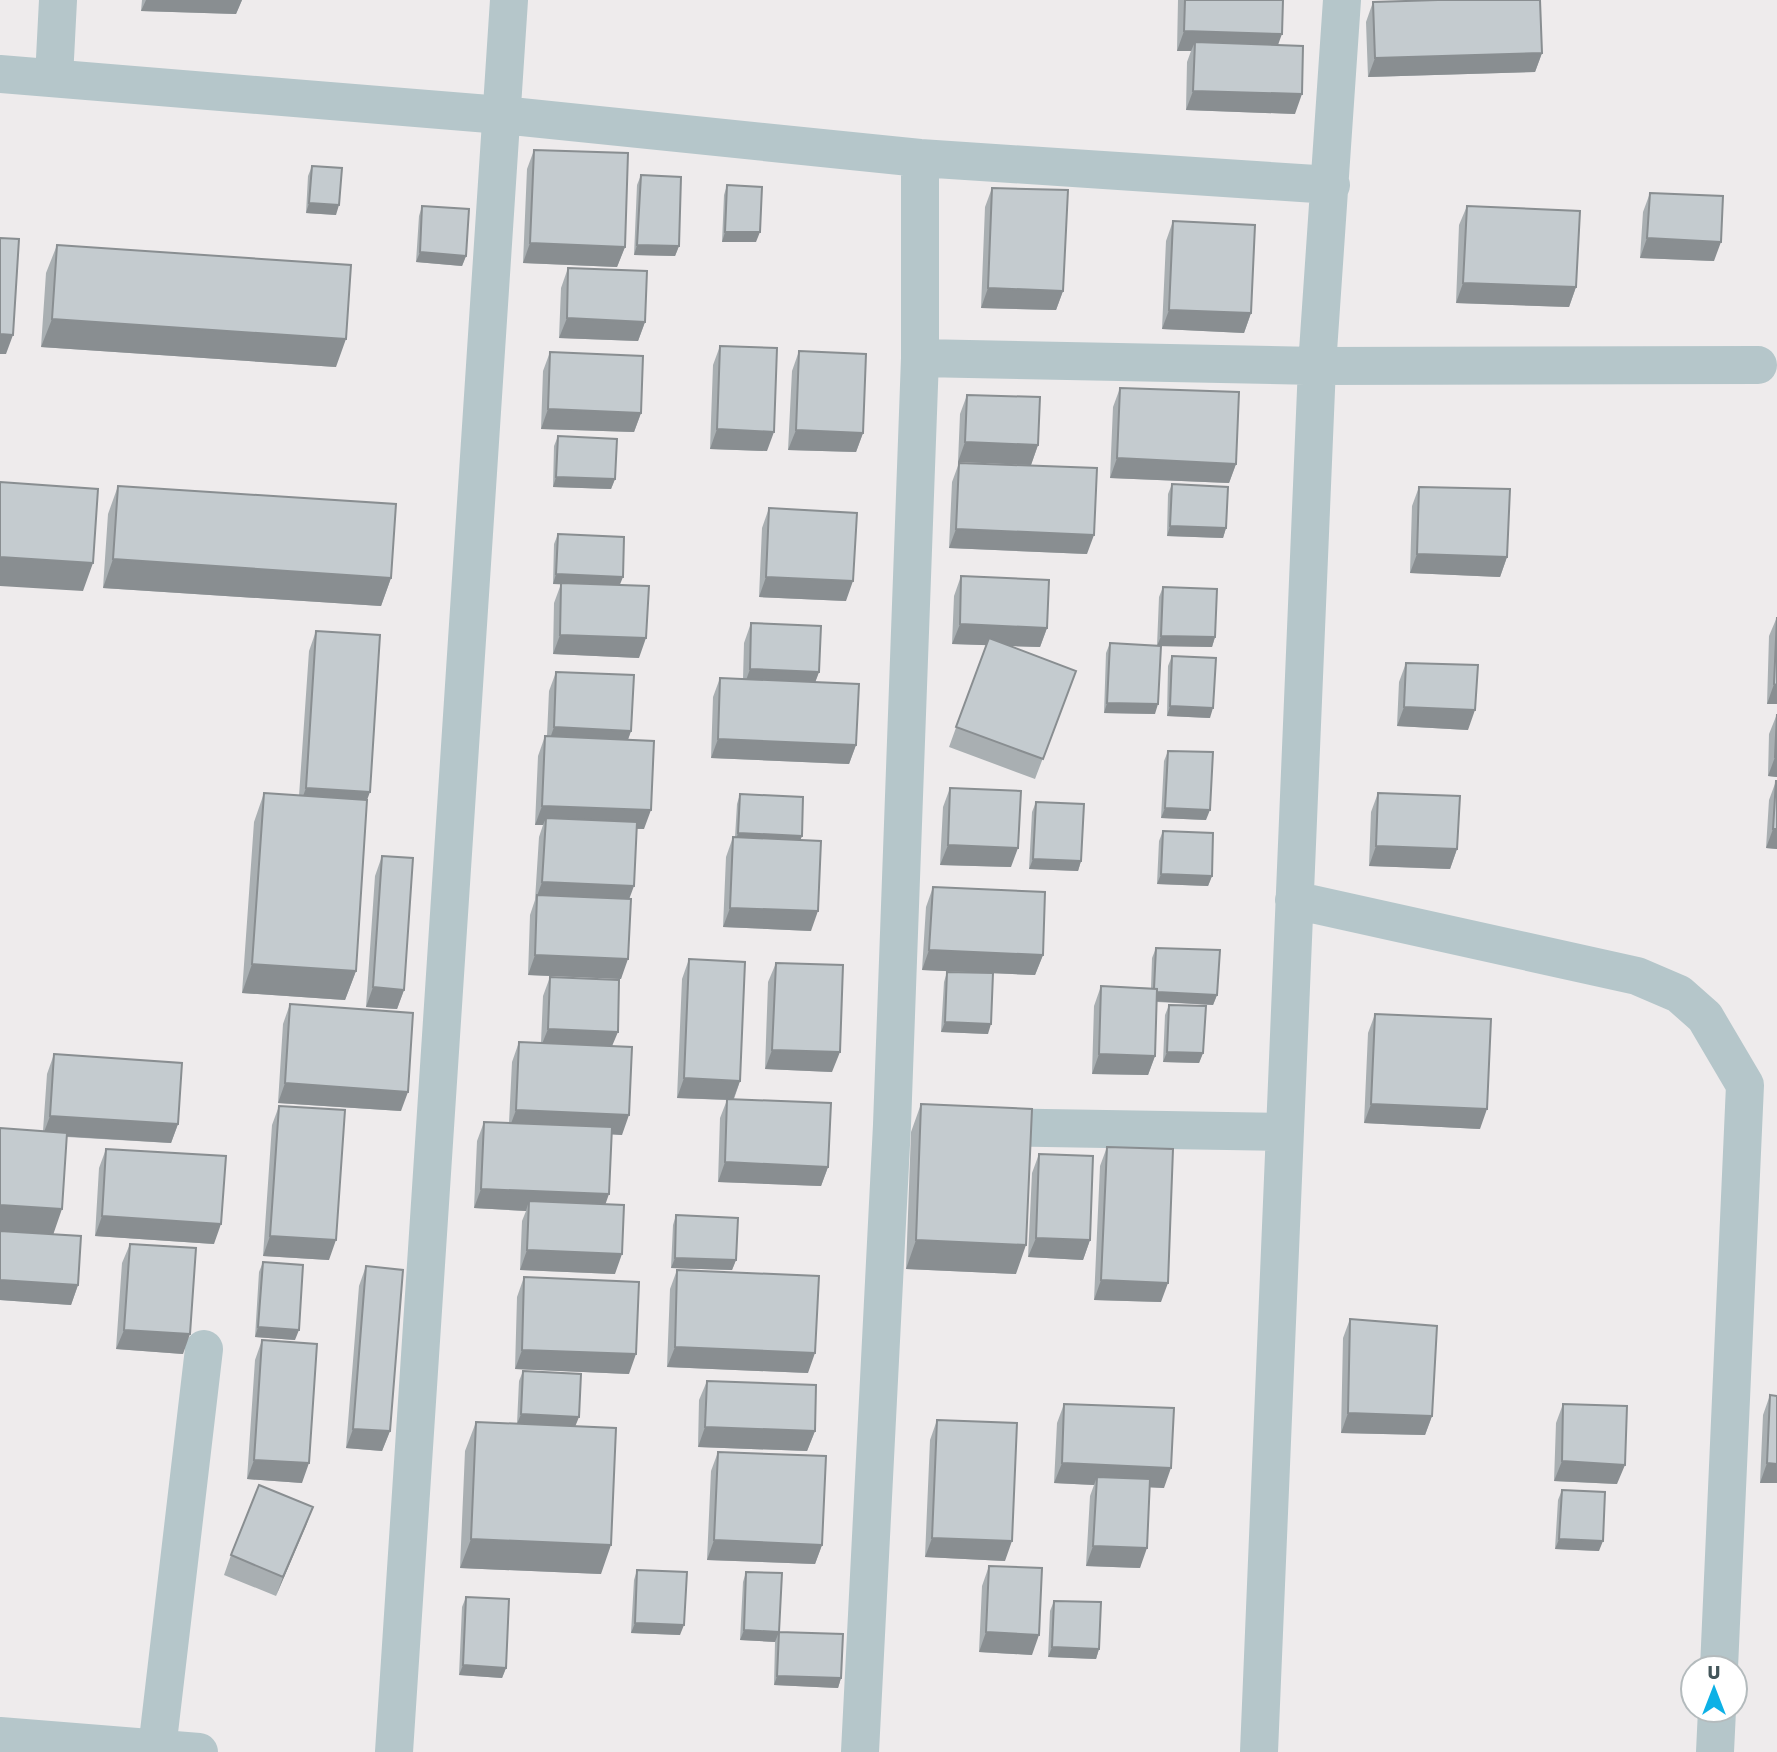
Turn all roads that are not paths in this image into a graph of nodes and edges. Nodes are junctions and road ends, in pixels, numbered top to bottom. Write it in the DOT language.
graph roads {
  1 [pos="58,0"];
  2 [pos="509,0"];
  3 [pos="1342,0"];
  4 [pos="0,74"];
  5 [pos="54,78"];
  6 [pos="501,115"];
  7 [pos="920,158"];
  8 [pos="1331,185"];
  9 [pos="920,359"];
  10 [pos="1758,365"];
  11 [pos="1317,366"];
  12 [pos="1294,900"];
  13 [pos="892,1125"];
  14 [pos="1285,1132"];
  15 [pos="204,1349"];
  16 [pos="1720,1654"];
  17 [pos="1716,1724"];
  18 [pos="0,1737"];
  19 [pos="157,1749"];
  20 [pos="199,1752"];
  21 [pos="394,1752"];
  22 [pos="860,1752"];
  23 [pos="1259,1752"];
  24 [pos="1715,1752"];
  1 -- 5 [label="street"];
  2 -- 6 [label="street"];
  3 -- 8 [label="street"];
  4 -- 5 [label="street"];
  5 -- 6 [label="street"];
  6 -- 7 [label="street"];
  6 -- 21 [label="street"];
  7 -- 8 [label="street"];
  7 -- 9 [label="street"];
  8 -- 11 [label="street"];
  9 -- 11 [label="street"];
  9 -- 13 [label="street"];
  10 -- 11 [label="street"];
  11 -- 12 [label="street"];
  12 -- 14 [label="street"];
  12 -- 16 [label="street"];
  13 -- 14 [label="street"];
  13 -- 22 [label="street"];
  14 -- 23 [label="street"];
  15 -- 19 [label="street"];
  17 -- 24 [label="street"];
  18 -- 19 [label="street"];
  19 -- 20 [label="street"];
}
